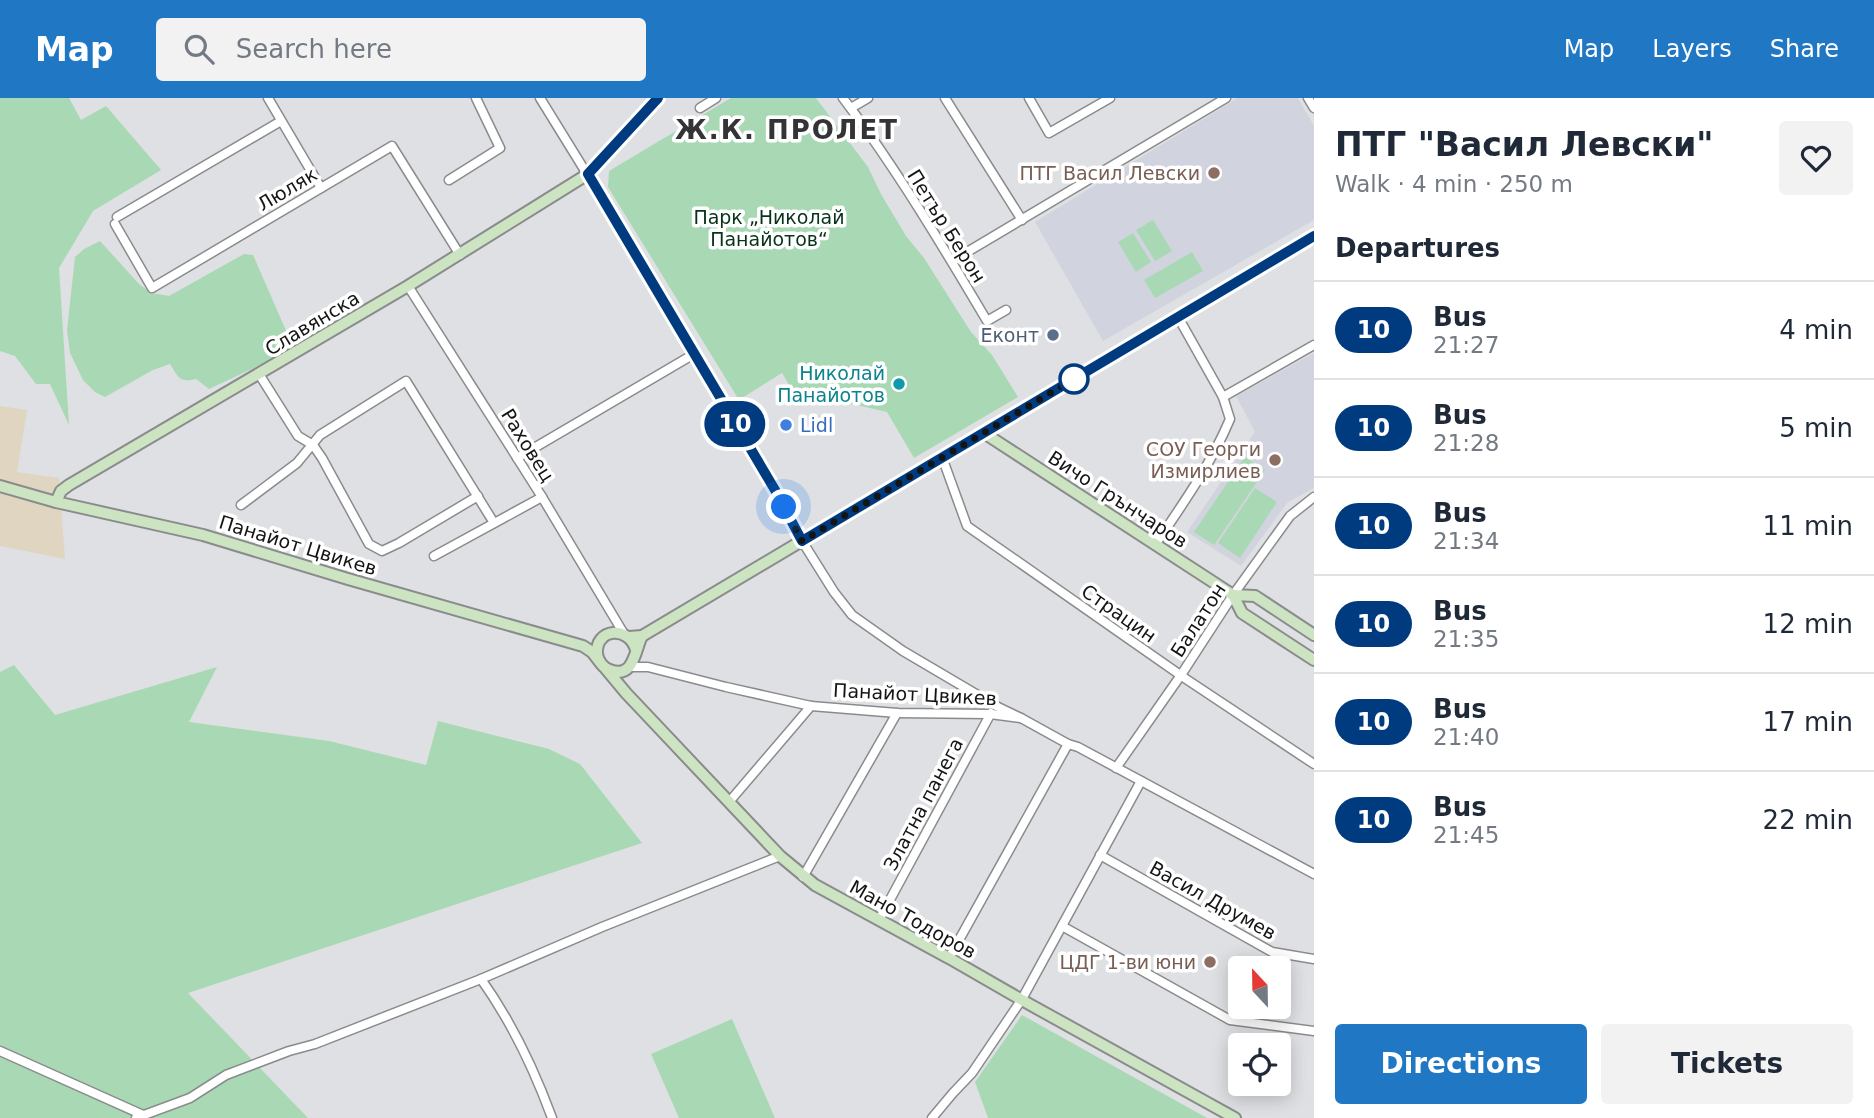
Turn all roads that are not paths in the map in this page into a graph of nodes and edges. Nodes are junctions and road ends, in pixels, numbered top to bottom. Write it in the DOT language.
graph roads {
  1 [pos="268,98"];
  2 [pos="476,98"];
  3 [pos="540,98"];
  4 [pos="658,98"];
  5 [pos="716,98"];
  6 [pos="843,98"];
  7 [pos="868,98"];
  8 [pos="945,98"];
  9 [pos="1029,98"];
  10 [pos="1110,98"];
  11 [pos="1226,98"];
  12 [pos="1308,98"];
  13 [pos="700,108"];
  14 [pos="851,108"];
  15 [pos="1314,108"];
  16 [pos="281,121"];
  17 [pos="588,174"];
  18 [pos="449,180"];
  19 [pos="321,188"];
  20 [pos="1022,220"];
  21 [pos="1314,236"];
  22 [pos="460,255"];
  23 [pos="952,261"];
  24 [pos="408,286"];
  25 [pos="1006,310"];
  26 [pos="1178,317"];
  27 [pos="1314,345"];
  28 [pos="694,354"];
  29 [pos="260,374"];
  30 [pos="1223,397"];
  31 [pos="984,432"];
  32 [pos="313,445"];
  33 [pos="942,457"];
  34 [pos="517,458"];
  35 [pos="0,486"];
  36 [pos="478,496"];
  37 [pos="542,497"];
  38 [pos="1312,500"];
  39 [pos="56,502"];
  40 [pos="241,505"];
  41 [pos="494,523"];
  42 [pos="802,541"];
  43 [pos="1155,545"];
  44 [pos="434,556"];
  45 [pos="1233,595"];
  46 [pos="621,631"];
  47 [pos="1314,635"];
  48 [pos="642,636"];
  49 [pos="602,639"];
  50 [pos="583,646"];
  51 [pos="636,651"];
  52 [pos="1314,660"];
  53 [pos="602,665"];
  54 [pos="648,667"];
  55 [pos="625,669"];
  56 [pos="1181,675"];
  57 [pos="622,688"];
  58 [pos="811,706"];
  59 [pos="998,707"];
  60 [pos="897,713"];
  61 [pos="989,714"];
  62 [pos="1021,718"];
  63 [pos="1068,744"];
  64 [pos="1314,764"];
  65 [pos="1116,768"];
  66 [pos="1141,781"];
  67 [pos="729,802"];
  68 [pos="1100,855"];
  69 [pos="780,856"];
  70 [pos="1314,874"];
  71 [pos="803,877"];
  72 [pos="879,919"];
  73 [pos="1062,926"];
  74 [pos="949,958"];
  75 [pos="1314,959"];
  76 [pos="481,979"];
  77 [pos="1022,999"];
  78 [pos="1314,1031"];
  79 [pos="0,1051"];
  80 [pos="139,1117"];
  81 [pos="552,1118"];
  82 [pos="932,1118"];
  83 [pos="1235,1118"];
  1 -- 16 [label="street"];
  2 -- 18 [label="street"];
  3 -- 17 [label="street"];
  4 -- 17 [label="street, Славянска"];
  5 -- 13 [label="street"];
  6 -- 14 [label="street, Петър Берон"];
  7 -- 14 [label="street"];
  8 -- 20 [label="street"];
  9 -- 10 [label="street"];
  11 -- 20 [label="street"];
  12 -- 15 [label="street"];
  14 -- 23 [label="street, Петър Берон"];
  16 -- 19 [label="street"];
  16 -- 19 [label="street, Люляк"];
  17 -- 22 [label="street, Славянска"];
  17 -- 28 [label="street"];
  19 -- 22 [label="street, Люляк"];
  20 -- 23 [label="street"];
  21 -- 26 [label="street"];
  22 -- 24 [label="street, Славянска"];
  23 -- 25 [label="street, Петър Берон"];
  24 -- 29 [label="street, Славянска"];
  24 -- 34 [label="street, Раховец"];
  26 -- 30 [label="street"];
  26 -- 31 [label="street"];
  27 -- 30 [label="street"];
  28 -- 34 [label="street"];
  28 -- 42 [label="street"];
  29 -- 32 [label="street"];
  29 -- 39 [label="street, Славянска"];
  30 -- 43 [label="street"];
  31 -- 33 [label="street"];
  31 -- 43 [label="street, Вичо Грънчаров"];
  32 -- 36 [label="street"];
  32 -- 36 [label="street"];
  32 -- 40 [label="street"];
  33 -- 42 [label="street"];
  33 -- 56 [label="street, Страцин"];
  34 -- 37 [label="street, Раховец"];
  35 -- 39 [label="street, Панайот Цвикев"];
  36 -- 41 [label="street"];
  37 -- 41 [label="street"];
  37 -- 46 [label="street, Раховец"];
  38 -- 45 [label="street, Балатон"];
  39 -- 50 [label="street, Панайот Цвикев"];
  41 -- 44 [label="street"];
  42 -- 48 [label="street"];
  42 -- 59 [label="street"];
  43 -- 45 [label="street, Вичо Грънчаров"];
  45 -- 47 [label="street, Вичо Грънчаров"];
  45 -- 52 [label="street, Вичо Грънчаров"];
  45 -- 56 [label="street, Балатон"];
  46 -- 48 [label="street"];
  46 -- 49 [label="street"];
  46 -- 51 [label="street"];
  48 -- 51 [label="street"];
  49 -- 50 [label="street"];
  49 -- 53 [label="street"];
  50 -- 53 [label="street, Панайот Цвикев"];
  51 -- 54 [label="street"];
  51 -- 55 [label="street"];
  53 -- 55 [label="street"];
  53 -- 57 [label="street, Мано Тодоров"];
  54 -- 55 [label="street, Панайот Цвикев"];
  54 -- 58 [label="street, Панайот Цвикев"];
  55 -- 57 [label="street"];
  56 -- 64 [label="street, Страцин"];
  56 -- 65 [label="street, Балатон"];
  57 -- 67 [label="street, Мано Тодоров"];
  58 -- 60 [label="street, Панайот Цвикев"];
  58 -- 67 [label="street"];
  59 -- 61 [label="street, Златна панега"];
  59 -- 62 [label="street"];
  60 -- 61 [label="street, Панайот Цвикев"];
  60 -- 71 [label="street"];
  61 -- 62 [label="street, Панайот Цвикев"];
  61 -- 72 [label="street, Златна панега"];
  62 -- 63 [label="street, Панайот Цвикев"];
  63 -- 65 [label="street, Панайот Цвикев"];
  63 -- 74 [label="street"];
  65 -- 66 [label="street, Панайот Цвикев"];
  66 -- 68 [label="street"];
  66 -- 70 [label="street, Панайот Цвикев"];
  67 -- 69 [label="street, Мано Тодоров"];
  68 -- 73 [label="street"];
  68 -- 75 [label="street, Васил Друмев"];
  69 -- 71 [label="street, Мано Тодоров"];
  69 -- 76 [label="street"];
  71 -- 72 [label="street, Мано Тодоров"];
  72 -- 74 [label="street, Мано Тодоров"];
  73 -- 77 [label="street"];
  73 -- 78 [label="street"];
  74 -- 77 [label="street, Мано Тодоров"];
  76 -- 80 [label="street"];
  76 -- 81 [label="street"];
  77 -- 82 [label="street"];
  77 -- 83 [label="street, Мано Тодоров"];
  79 -- 80 [label="street"];
}
